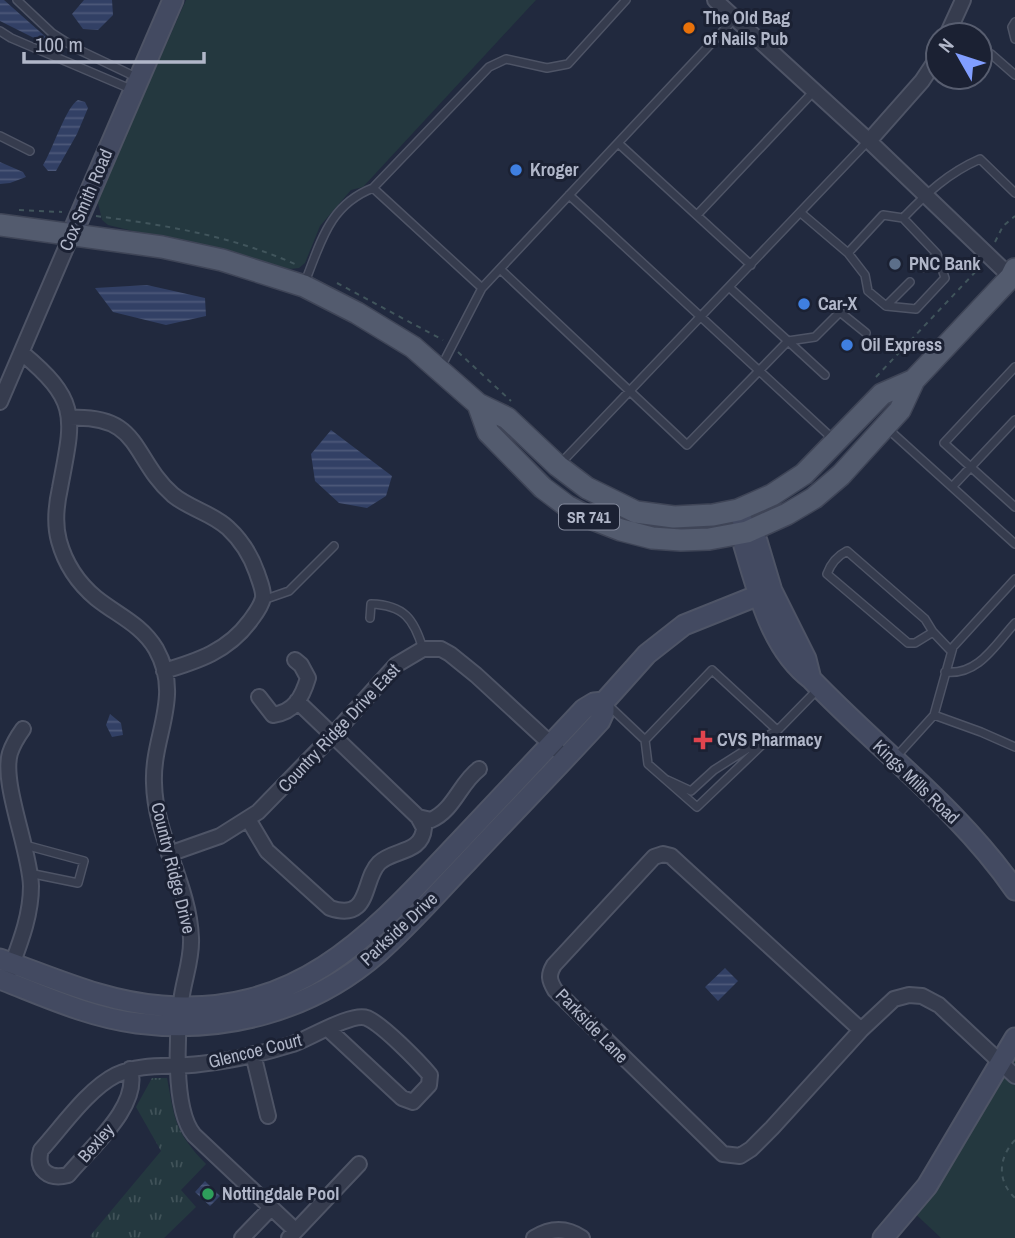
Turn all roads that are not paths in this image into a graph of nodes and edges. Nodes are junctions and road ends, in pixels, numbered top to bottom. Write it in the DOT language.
graph roads {
  1 [pos="16,0"];
  2 [pos="173,0"];
  3 [pos="626,0"];
  4 [pos="715,0"];
  5 [pos="963,0"];
  6 [pos="735,18"];
  7 [pos="954,21"];
  8 [pos="1015,22"];
  9 [pos="0,31"];
  10 [pos="1015,39"];
  11 [pos="994,57"];
  12 [pos="1015,75"];
  13 [pos="924,78"];
  14 [pos="136,84"];
  15 [pos="814,91"];
  16 [pos="0,136"];
  17 [pos="869,141"];
  18 [pos="618,143"];
  19 [pos="30,151"];
  20 [pos="373,188"];
  21 [pos="1015,193"];
  22 [pos="569,195"];
  23 [pos="926,195"];
  24 [pos="801,213"];
  25 [pos="697,215"];
  26 [pos="7,217"];
  27 [pos="903,218"];
  28 [pos="76,224"];
  29 [pos="848,253"];
  30 [pos="937,254"];
  31 [pos="751,265"];
  32 [pos="922,268"];
  33 [pos="500,269"];
  34 [pos="1014,275"];
  35 [pos="307,279"];
  36 [pos="910,282"];
  37 [pos="482,288"];
  38 [pos="730,288"];
  39 [pos="886,306"];
  40 [pos="701,318"];
  41 [pos="866,333"];
  42 [pos="788,341"];
  43 [pos="22,353"];
  44 [pos="1015,367"];
  45 [pos="440,369"];
  46 [pos="759,371"];
  47 [pos="825,375"];
  48 [pos="914,380"];
  49 [pos="631,393"];
  50 [pos="0,401"];
  51 [pos="478,404"];
  52 [pos="69,418"];
  53 [pos="1015,419"];
  54 [pos="885,427"];
  55 [pos="837,442"];
  56 [pos="558,466"];
  57 [pos="971,467"];
  58 [pos="952,487"];
  59 [pos="1015,507"];
  60 [pos="738,510"];
  61 [pos="748,534"];
  62 [pos="1015,544"];
  63 [pos="334,546"];
  64 [pos="1015,579"];
  65 [pos="759,595"];
  66 [pos="262,600"];
  67 [pos="370,618"];
  68 [pos="1015,623"];
  69 [pos="933,632"];
  70 [pos="423,649"];
  71 [pos="951,651"];
  72 [pos="295,660"];
  73 [pos="164,671"];
  74 [pos="945,672"];
  75 [pos="815,684"];
  76 [pos="260,697"];
  77 [pos="298,701"];
  78 [pos="604,702"];
  79 [pos="934,715"];
  80 [pos="23,729"];
  81 [pos="777,730"];
  82 [pos="332,736"];
  83 [pos="645,740"];
  84 [pos="551,744"];
  85 [pos="1015,747"];
  86 [pos="566,758"];
  87 [pos="893,760"];
  88 [pos="480,769"];
  89 [pos="665,779"];
  90 [pos="418,817"];
  91 [pos="248,819"];
  92 [pos="24,845"];
  93 [pos="169,854"];
  94 [pos="30,873"];
  95 [pos="436,881"];
  96 [pos="1015,890"];
  97 [pos="4,971"];
  98 [pos="180,1017"];
  99 [pos="328,1029"];
  100 [pos="861,1030"];
  101 [pos="1015,1038"];
  102 [pos="253,1054"];
  103 [pos="179,1065"];
  104 [pos="130,1069"];
  105 [pos="1008,1070"];
  106 [pos="268,1116"];
  107 [pos="359,1164"];
  108 [pos="271,1208"];
  109 [pos="292,1234"];
  110 [pos="242,1238"];
  111 [pos="534,1238"];
  112 [pos="582,1238"];
  113 [pos="883,1238"];
  1 -- 14 [label="lane"];
  2 -- 14 [label="street, Cox Smith Road"];
  3 -- 20 [label="lane"];
  4 -- 6 [label="street"];
  5 -- 7 [label="street"];
  6 -- 15 [label="street"];
  6 -- 18 [label="lane"];
  8 -- 10 [label="lane"];
  9 -- 14 [label="lane"];
  11 -- 12 [label="lane"];
  13 -- 17 [label="street"];
  14 -- 28 [label="street, Cox Smith Road"];
  15 -- 17 [label="street"];
  15 -- 25 [label="lane"];
  16 -- 19 [label="lane"];
  17 -- 23 [label="street"];
  17 -- 24 [label="lane"];
  18 -- 22 [label="lane"];
  18 -- 25 [label="lane"];
  20 -- 35 [label="lane"];
  20 -- 37 [label="lane"];
  21 -- 23 [label="lane"];
  22 -- 33 [label="lane"];
  22 -- 40 [label="lane"];
  23 -- 27 [label="lane"];
  23 -- 34 [label="street"];
  24 -- 29 [label="lane"];
  24 -- 31 [label="lane"];
  25 -- 31 [label="lane"];
  26 -- 28 [label="main road, SR 741"];
  27 -- 29 [label="lane"];
  27 -- 30 [label="lane"];
  28 -- 35 [label="main road, SR 741"];
  28 -- 43 [label="street, Cox Smith Road"];
  29 -- 39 [label="lane"];
  30 -- 32 [label="lane"];
  30 -- 39 [label="lane"];
  31 -- 38 [label="lane"];
  33 -- 37 [label="lane"];
  33 -- 49 [label="lane"];
  34 -- 48 [label="main road, SR 741"];
  35 -- 45 [label="main road, SR 741"];
  36 -- 39 [label="lane"];
  37 -- 45 [label="lane"];
  38 -- 40 [label="lane"];
  38 -- 42 [label="lane"];
  40 -- 46 [label="lane"];
  40 -- 49 [label="lane"];
  41 -- 42 [label="lane"];
  42 -- 46 [label="lane"];
  42 -- 47 [label="lane"];
  43 -- 50 [label="street, Cox Smith Road"];
  43 -- 52 [label="street, Country Ridge Drive"];
  44 -- 57 [label="lane"];
  45 -- 51 [label="main road, SR 741"];
  46 -- 49 [label="lane"];
  46 -- 55 [label="lane"];
  48 -- 54 [label="main road, SR 741"];
  48 -- 55 [label="main road, SR 741"];
  49 -- 56 [label="lane"];
  51 -- 56 [label="main road, SR 741"];
  51 -- 61 [label="main road, SR 741"];
  52 -- 66 [label="street"];
  52 -- 73 [label="street, Country Ridge Drive"];
  53 -- 57 [label="lane"];
  54 -- 58 [label="lane"];
  54 -- 61 [label="main road, SR 741"];
  55 -- 60 [label="main road, SR 741"];
  56 -- 60 [label="main road, SR 741"];
  57 -- 58 [label="lane"];
  57 -- 59 [label="lane"];
  58 -- 62 [label="lane"];
  60 -- 61 [label="street, Kings Mills Road"];
  61 -- 65 [label="street, Kings Mills Road"];
  61 -- 75 [label="street, Kings Mills Road"];
  63 -- 66 [label="lane"];
  64 -- 71 [label="lane"];
  65 -- 75 [label="street, Kings Mills Road"];
  65 -- 78 [label="street, Parkside Drive"];
  66 -- 73 [label="street"];
  67 -- 70 [label="lane"];
  68 -- 74 [label="lane"];
  69 -- 69 [label="lane"];
  69 -- 71 [label="lane"];
  70 -- 82 [label="street, Country Ridge Drive East"];
  70 -- 84 [label="street"];
  71 -- 74 [label="lane"];
  72 -- 77 [label="street"];
  73 -- 93 [label="street, Country Ridge Drive"];
  74 -- 79 [label="lane"];
  75 -- 81 [label="lane"];
  75 -- 87 [label="street, Kings Mills Road"];
  76 -- 77 [label="street"];
  77 -- 82 [label="street"];
  78 -- 83 [label="lane"];
  78 -- 84 [label="street, Parkside Drive"];
  78 -- 86 [label="street, Parkside Drive"];
  79 -- 85 [label="lane"];
  79 -- 87 [label="lane"];
  80 -- 92 [label="street"];
  81 -- 83 [label="lane"];
  81 -- 89 [label="lane"];
  81 -- 89 [label="lane"];
  82 -- 90 [label="street"];
  82 -- 91 [label="street, Country Ridge Drive East"];
  83 -- 89 [label="lane"];
  84 -- 86 [label="street"];
  84 -- 95 [label="street, Parkside Drive"];
  86 -- 95 [label="street, Parkside Drive"];
  87 -- 96 [label="street, Kings Mills Road"];
  88 -- 90 [label="street"];
  90 -- 91 [label="street"];
  91 -- 93 [label="street, Country Ridge Drive East"];
  92 -- 94 [label="street"];
  92 -- 94 [label="lane"];
  93 -- 98 [label="street, Country Ridge Drive"];
  94 -- 97 [label="street"];
  95 -- 98 [label="street, Parkside Drive"];
  97 -- 98 [label="street, Parkside Drive"];
  98 -- 103 [label="street, Country Ridge Drive"];
  99 -- 99 [label="street, Glencoe Court"];
  99 -- 102 [label="street, Glencoe Court"];
  100 -- 100 [label="street, Parkside Lane"];
  100 -- 105 [label="street, Parkside Lane"];
  101 -- 105 [label="street"];
  102 -- 103 [label="street, Glencoe Court"];
  102 -- 106 [label="street"];
  103 -- 104 [label="street, Bexley"];
  103 -- 108 [label="street, Country Ridge Drive"];
  104 -- 104 [label="street, Bexley"];
  105 -- 113 [label="street"];
  107 -- 109 [label="street"];
  108 -- 109 [label="street, Country Ridge Drive"];
  108 -- 110 [label="street"];
  111 -- 112 [label="street"];
}
